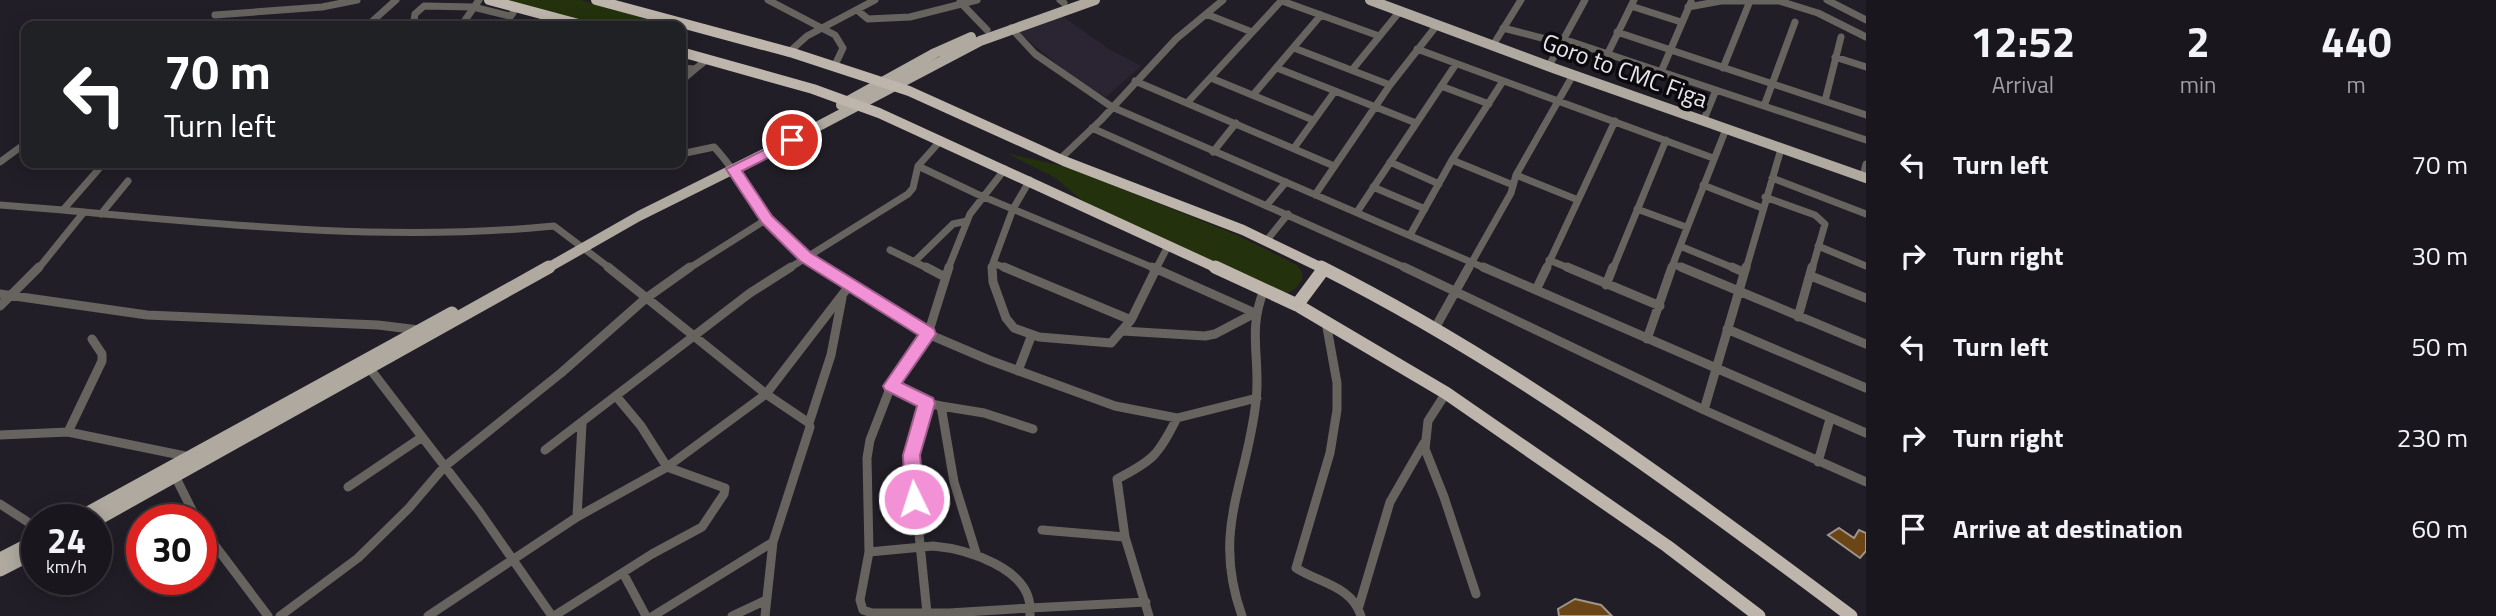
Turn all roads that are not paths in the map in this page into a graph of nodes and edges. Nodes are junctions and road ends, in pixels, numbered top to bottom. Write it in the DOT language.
graph roads {
  1 [pos="357,0"];
  2 [pos="396,0"];
  3 [pos="479,0"];
  4 [pos="489,0"];
  5 [pos="596,0"];
  6 [pos="768,0"];
  7 [pos="875,0"];
  8 [pos="977,0"];
  9 [pos="1095,0"];
  10 [pos="1223,0"];
  11 [pos="1282,0"];
  12 [pos="1370,0"];
  13 [pos="1382,0"];
  14 [pos="1521,0"];
  15 [pos="1585,0"];
  16 [pos="1692,0"];
  17 [pos="1777,0"];
  18 [pos="1827,0"];
  19 [pos="1066,1"];
  20 [pos="1750,1"];
  21 [pos="960,2"];
  22 [pos="1632,3"];
  23 [pos="473,7"];
  24 [pos="1688,7"];
  25 [pos="857,10"];
  26 [pos="1400,11"];
  27 [pos="513,12"];
  28 [pos="1206,14"];
  29 [pos="215,15"];
  30 [pos="1321,15"];
  31 [pos="1866,20"];
  32 [pos="373,21"];
  33 [pos="414,21"];
  34 [pos="464,21"];
  35 [pos="507,21"];
  36 [pos="560,21"];
  37 [pos="672,21"];
  38 [pos="1681,22"];
  39 [pos="1795,22"];
  40 [pos="1013,24"];
  41 [pos="686,25"];
  42 [pos="1437,25"];
  43 [pos="822,27"];
  44 [pos="1503,28"];
  45 [pos="987,30"];
  46 [pos="1252,32"];
  47 [pos="1617,32"];
  48 [pos="1379,36"];
  49 [pos="1865,36"];
  50 [pos="1841,37"];
  51 [pos="1562,41"];
  52 [pos="1494,42"];
  53 [pos="1294,48"];
  54 [pos="1417,49"];
  55 [pos="1671,50"];
  56 [pos="686,53"];
  57 [pos="788,53"];
  58 [pos="1608,53"];
  59 [pos="1835,57"];
  60 [pos="708,59"];
  61 [pos="1551,62"];
  62 [pos="1456,64"];
  63 [pos="834,67"];
  64 [pos="686,68"];
  65 [pos="1278,68"];
  66 [pos="1723,68"];
  67 [pos="1866,68"];
  68 [pos="695,69"];
  69 [pos="1352,70"];
  70 [pos="1661,72"];
  71 [pos="1573,75"];
  72 [pos="686,77"];
  73 [pos="1211,78"];
  74 [pos="1135,81"];
  75 [pos="1503,81"];
  76 [pos="888,84"];
  77 [pos="1774,84"];
  78 [pos="1390,85"];
  79 [pos="1441,86"];
  80 [pos="1716,90"];
  81 [pos="1335,91"];
  82 [pos="1253,95"];
  83 [pos="1559,100"];
  84 [pos="1825,101"];
  85 [pos="1187,103"];
  86 [pos="852,104"];
  87 [pos="1489,104"];
  88 [pos="1764,106"];
  89 [pos="1112,107"];
  90 [pos="1375,107"];
  91 [pos="1866,115"];
  92 [pos="1705,117"];
  93 [pos="1313,120"];
  94 [pos="1615,121"];
  95 [pos="1236,123"];
  96 [pos="1416,123"];
  97 [pos="1092,128"];
  98 [pos="1726,129"];
  99 [pos="941,140"];
  100 [pos="1666,140"];
  101 [pos="1866,140"];
  102 [pos="21,147"];
  103 [pos="1294,148"];
  104 [pos="1781,149"];
  105 [pos="1213,152"];
  106 [pos="686,153"];
  107 [pos="1713,158"];
  108 [pos="1060,159"];
  109 [pos="1452,160"];
  110 [pos="0,162"];
  111 [pos="1390,162"];
  112 [pos="918,166"];
  113 [pos="1334,166"];
  114 [pos="731,167"];
  115 [pos="100,168"];
  116 [pos="1005,169"];
  117 [pos="1866,172"];
  118 [pos="1516,175"];
  119 [pos="1772,178"];
  120 [pos="1030,180"];
  121 [pos="128,181"];
  122 [pos="1286,182"];
  123 [pos="1439,184"];
  124 [pos="1513,185"];
  125 [pos="1703,185"];
  126 [pos="1373,187"];
  127 [pos="1315,195"];
  128 [pos="981,197"];
  129 [pos="1766,197"];
  130 [pos="1578,200"];
  131 [pos="0,205"];
  132 [pos="1267,205"];
  133 [pos="1762,208"];
  134 [pos="1013,209"];
  135 [pos="1425,209"];
  136 [pos="1637,209"];
  137 [pos="63,210"];
  138 [pos="84,212"];
  139 [pos="1357,212"];
  140 [pos="101,214"];
  141 [pos="1288,214"];
  142 [pos="1866,214"];
  143 [pos="767,219"];
  144 [pos="967,221"];
  145 [pos="1686,227"];
  146 [pos="1410,235"];
  147 [pos="1267,240"];
  148 [pos="579,244"];
  149 [pos="1168,246"];
  150 [pos="1680,246"];
  151 [pos="1818,246"];
  152 [pos="890,250"];
  153 [pos="806,257"];
  154 [pos="1549,260"];
  155 [pos="915,261"];
  156 [pos="1473,262"];
  157 [pos="993,263"];
  158 [pos="1675,265"];
  159 [pos="1866,266"];
  160 [pos="1156,268"];
  161 [pos="1323,270"];
  162 [pos="1743,272"];
  163 [pos="1811,276"];
  164 [pos="945,277"];
  165 [pos="1606,285"];
  166 [pos="849,286"];
  167 [pos="1264,290"];
  168 [pos="1536,290"];
  169 [pos="1457,291"];
  170 [pos="1737,292"];
  171 [pos="0,294"];
  172 [pos="842,294"];
  173 [pos="11,296"];
  174 [pos="1866,298"];
  175 [pos="645,299"];
  176 [pos="1297,305"];
  177 [pos="0,306"];
  178 [pos="1660,306"];
  179 [pos="1255,313"];
  180 [pos="1798,317"];
  181 [pos="1131,320"];
  182 [pos="1326,322"];
  183 [pos="1727,329"];
  184 [pos="1434,330"];
  185 [pos="1123,331"];
  186 [pos="428,332"];
  187 [pos="693,334"];
  188 [pos="928,334"];
  189 [pos="1031,337"];
  190 [pos="92,339"];
  191 [pos="1647,339"];
  192 [pos="1866,344"];
  193 [pos="368,366"];
  194 [pos="1716,369"];
  195 [pos="1018,371"];
  196 [pos="891,386"];
  197 [pos="1866,388"];
  198 [pos="1446,393"];
  199 [pos="766,394"];
  200 [pos="616,396"];
  201 [pos="1257,398"];
  202 [pos="927,403"];
  203 [pos="941,406"];
  204 [pos="1704,410"];
  205 [pos="1177,418"];
  206 [pos="1830,419"];
  207 [pos="809,423"];
  208 [pos="582,424"];
  209 [pos="1033,429"];
  210 [pos="68,432"];
  211 [pos="1866,433"];
  212 [pos="0,435"];
  213 [pos="422,438"];
  214 [pos="1424,443"];
  215 [pos="545,450"];
  216 [pos="194,460"];
  217 [pos="1818,461"];
  218 [pos="444,467"];
  219 [pos="667,467"];
  220 [pos="173,472"];
  221 [pos="1866,482"];
  222 [pos="348,487"];
  223 [pos="0,504"];
  224 [pos="189,504"];
  225 [pos="112,507"];
  226 [pos="577,517"];
  227 [pos="21,518"];
  228 [pos="1042,530"];
  229 [pos="1125,537"];
  230 [pos="773,542"];
  231 [pos="919,545"];
  232 [pos="21,548"];
  233 [pos="217,548"];
  234 [pos="869,552"];
  235 [pos="977,556"];
  236 [pos="511,558"];
  237 [pos="0,559"];
  238 [pos="21,559"];
  239 [pos="0,570"];
  240 [pos="623,573"];
  241 [pos="1476,594"];
  242 [pos="764,601"];
  243 [pos="1146,603"];
  244 [pos="1360,611"];
  245 [pos="1030,612"];
  246 [pos="927,613"];
  247 [pos="871,615"];
  248 [pos="949,615"];
  249 [pos="268,616"];
  250 [pos="280,616"];
  251 [pos="428,616"];
  252 [pos="553,616"];
  253 [pos="646,616"];
  254 [pos="653,616"];
  255 [pos="732,616"];
  256 [pos="765,616"];
  257 [pos="1149,616"];
  258 [pos="1242,616"];
  259 [pos="1759,616"];
  260 [pos="1851,616"];
  1 -- 29 [label="street"];
  2 -- 32 [label="street"];
  3 -- 23 [label="street"];
  4 -- 27 [label="highway"];
  5 -- 37 [label="highway"];
  6 -- 43 [label="street"];
  7 -- 25 [label="street"];
  8 -- 21 [label="street"];
  9 -- 40 [label="main road"];
  10 -- 28 [label="street"];
  11 -- 30 [label="street"];
  11 -- 46 [label="street"];
  12 -- 26 [label="main road, Goro to CMC Figa"];
  13 -- 52 [label="main road"];
  14 -- 44 [label="street"];
  15 -- 51 [label="street"];
  16 -- 24 [label="street"];
  17 -- 20 [label="street"];
  17 -- 49 [label="street"];
  18 -- 31 [label="street"];
  19 -- 40 [label="main road"];
  20 -- 24 [label="street"];
  20 -- 66 [label="street"];
  21 -- 25 [label="street"];
  21 -- 45 [label="street"];
  22 -- 38 [label="street"];
  22 -- 47 [label="street"];
  23 -- 27 [label="street"];
  23 -- 33 [label="street"];
  23 -- 34 [label="street"];
  24 -- 38 [label="street"];
  25 -- 43 [label="street"];
  26 -- 42 [label="main road, Goro to CMC Figa"];
  26 -- 48 [label="street"];
  27 -- 35 [label="street"];
  27 -- 36 [label="highway"];
  28 -- 46 [label="street"];
  28 -- 74 [label="street"];
  30 -- 48 [label="street"];
  30 -- 53 [label="street"];
  38 -- 55 [label="street"];
  39 -- 77 [label="street"];
  40 -- 45 [label="main road"];
  40 -- 76 [label="main road"];
  40 -- 89 [label="street"];
  41 -- 57 [label="highway"];
  42 -- 54 [label="street"];
  42 -- 71 [label="main road, Goro to CMC Figa"];
  43 -- 57 [label="street"];
  43 -- 63 [label="street"];
  44 -- 51 [label="street"];
  44 -- 52 [label="street"];
  45 -- 76 [label="main road"];
  46 -- 73 [label="street"];
  47 -- 55 [label="street"];
  47 -- 58 [label="street"];
  48 -- 69 [label="street"];
  50 -- 59 [label="street"];
  51 -- 58 [label="street"];
  51 -- 61 [label="street"];
  52 -- 61 [label="main road"];
  53 -- 65 [label="street"];
  53 -- 69 [label="street"];
  54 -- 62 [label="street"];
  54 -- 78 [label="street"];
  55 -- 66 [label="street"];
  55 -- 70 [label="street"];
  56 -- 60 [label="highway"];
  57 -- 63 [label="highway"];
  58 -- 70 [label="street"];
  59 -- 67 [label="street"];
  59 -- 84 [label="street"];
  60 -- 68 [label="street"];
  60 -- 86 [label="highway"];
  61 -- 92 [label="main road"];
  62 -- 75 [label="street"];
  62 -- 79 [label="street"];
  63 -- 76 [label="highway"];
  64 -- 68 [label="street"];
  65 -- 81 [label="street"];
  65 -- 82 [label="street"];
  66 -- 77 [label="street"];
  68 -- 72 [label="street"];
  69 -- 78 [label="street"];
  70 -- 80 [label="street"];
  71 -- 83 [label="street"];
  71 -- 98 [label="main road, Goro to CMC Figa"];
  73 -- 82 [label="street"];
  73 -- 85 [label="street"];
  74 -- 85 [label="street"];
  74 -- 89 [label="street"];
  75 -- 83 [label="street"];
  75 -- 87 [label="street"];
  76 -- 86 [label="main road"];
  76 -- 108 [label="highway"];
  77 -- 84 [label="street"];
  77 -- 88 [label="street"];
  78 -- 90 [label="street"];
  79 -- 87 [label="street"];
  79 -- 96 [label="street"];
  80 -- 88 [label="street"];
  80 -- 92 [label="street"];
  81 -- 90 [label="street"];
  81 -- 93 [label="street"];
  82 -- 93 [label="street"];
  83 -- 94 [label="street"];
  83 -- 118 [label="street"];
  84 -- 91 [label="street"];
  85 -- 95 [label="street"];
  86 -- 99 [label="highway"];
  86 -- 114 [label="main road"];
  87 -- 109 [label="street"];
  88 -- 101 [label="street"];
  89 -- 97 [label="street"];
  89 -- 105 [label="street"];
  90 -- 96 [label="street"];
  90 -- 113 [label="street"];
  92 -- 117 [label="main road"];
  93 -- 103 [label="street"];
  94 -- 100 [label="street"];
  94 -- 130 [label="street"];
  95 -- 103 [label="street"];
  95 -- 105 [label="street"];
  96 -- 111 [label="street"];
  97 -- 108 [label="street"];
  97 -- 132 [label="street"];
  98 -- 104 [label="main road, Goro to CMC Figa"];
  98 -- 107 [label="street"];
  99 -- 112 [label="street"];
  99 -- 116 [label="highway"];
  100 -- 107 [label="street"];
  100 -- 136 [label="street"];
  102 -- 110 [label="street"];
  103 -- 113 [label="street"];
  104 -- 117 [label="main road, Goro to CMC Figa"];
  104 -- 119 [label="street"];
  105 -- 122 [label="street"];
  106 -- 114 [label="street"];
  107 -- 125 [label="street"];
  108 -- 147 [label="highway"];
  109 -- 123 [label="street"];
  109 -- 124 [label="street"];
  111 -- 123 [label="street"];
  111 -- 126 [label="street"];
  112 -- 128 [label="street"];
  112 -- 153 [label="street"];
  113 -- 127 [label="street"];
  114 -- 143 [label="street"];
  114 -- 148 [label="main road"];
  115 -- 137 [label="street"];
  116 -- 120 [label="highway"];
  116 -- 128 [label="street"];
  118 -- 124 [label="street"];
  118 -- 130 [label="street"];
  119 -- 129 [label="street"];
  119 -- 142 [label="street"];
  120 -- 134 [label="street"];
  120 -- 149 [label="highway"];
  121 -- 140 [label="street"];
  122 -- 127 [label="street"];
  122 -- 132 [label="street"];
  123 -- 135 [label="street"];
  124 -- 156 [label="street"];
  125 -- 133 [label="street"];
  125 -- 145 [label="street"];
  126 -- 135 [label="street"];
  126 -- 139 [label="street"];
  127 -- 139 [label="street"];
  128 -- 134 [label="street"];
  128 -- 144 [label="street"];
  129 -- 133 [label="street"];
  129 -- 151 [label="street"];
  130 -- 154 [label="street"];
  131 -- 137 [label="street"];
  132 -- 141 [label="street"];
  133 -- 162 [label="street"];
  134 -- 157 [label="street"];
  134 -- 160 [label="street"];
  135 -- 146 [label="street"];
  136 -- 145 [label="street"];
  136 -- 165 [label="street"];
  137 -- 138 [label="street"];
  138 -- 140 [label="street"];
  138 -- 173 [label="street"];
  139 -- 146 [label="street"];
  140 -- 148 [label="street"];
  141 -- 147 [label="street"];
  141 -- 169 [label="street"];
  143 -- 153 [label="street"];
  143 -- 175 [label="street"];
  144 -- 155 [label="street"];
  144 -- 164 [label="street"];
  145 -- 150 [label="street"];
  146 -- 156 [label="street"];
  147 -- 161 [label="highway"];
  148 -- 175 [label="street"];
  148 -- 186 [label="main road"];
  149 -- 160 [label="street"];
  149 -- 167 [label="highway"];
  150 -- 158 [label="street"];
  150 -- 162 [label="street"];
  151 -- 159 [label="street"];
  151 -- 163 [label="street"];
  152 -- 155 [label="street"];
  153 -- 166 [label="street"];
  153 -- 187 [label="street"];
  154 -- 165 [label="street"];
  154 -- 168 [label="street"];
  155 -- 164 [label="street"];
  156 -- 168 [label="street"];
  156 -- 169 [label="street"];
  157 -- 181 [label="street"];
  157 -- 189 [label="street"];
  158 -- 170 [label="street"];
  158 -- 178 [label="street"];
  160 -- 179 [label="street"];
  160 -- 181 [label="street"];
  161 -- 176 [label="highway"];
  161 -- 184 [label="highway"];
  162 -- 170 [label="street"];
  163 -- 174 [label="street"];
  163 -- 180 [label="street"];
  164 -- 188 [label="street"];
  165 -- 178 [label="street"];
  166 -- 172 [label="street"];
  166 -- 188 [label="street"];
  167 -- 176 [label="highway"];
  167 -- 179 [label="street"];
  168 -- 191 [label="street"];
  169 -- 184 [label="street"];
  169 -- 204 [label="street"];
  170 -- 180 [label="street"];
  170 -- 183 [label="street"];
  171 -- 173 [label="street"];
  172 -- 199 [label="street"];
  172 -- 207 [label="street"];
  173 -- 177 [label="street"];
  173 -- 186 [label="street"];
  175 -- 187 [label="street"];
  175 -- 218 [label="street"];
  176 -- 182 [label="highway"];
  178 -- 191 [label="street"];
  179 -- 185 [label="street"];
  179 -- 201 [label="street"];
  180 -- 192 [label="street"];
  181 -- 185 [label="street"];
  182 -- 198 [label="highway"];
  182 -- 244 [label="street"];
  183 -- 194 [label="street"];
  183 -- 197 [label="street"];
  184 -- 260 [label="highway"];
  185 -- 189 [label="street"];
  186 -- 193 [label="main road"];
  187 -- 199 [label="street"];
  187 -- 200 [label="street"];
  188 -- 195 [label="street"];
  188 -- 196 [label="street"];
  189 -- 195 [label="street"];
  190 -- 210 [label="street"];
  191 -- 194 [label="street"];
  193 -- 213 [label="street"];
  193 -- 216 [label="main road"];
  194 -- 204 [label="street"];
  194 -- 206 [label="street"];
  195 -- 205 [label="street"];
  196 -- 202 [label="street"];
  196 -- 234 [label="street"];
  198 -- 214 [label="street"];
  198 -- 259 [label="highway"];
  199 -- 207 [label="street"];
  199 -- 219 [label="street"];
  200 -- 208 [label="street"];
  200 -- 219 [label="street"];
  201 -- 205 [label="street"];
  201 -- 258 [label="street"];
  202 -- 203 [label="street"];
  202 -- 231 [label="street"];
  203 -- 209 [label="street"];
  203 -- 235 [label="street"];
  204 -- 217 [label="street"];
  205 -- 229 [label="street"];
  206 -- 211 [label="street"];
  206 -- 217 [label="street"];
  207 -- 230 [label="street"];
  208 -- 215 [label="street"];
  208 -- 226 [label="street"];
  210 -- 212 [label="street"];
  210 -- 216 [label="street"];
  213 -- 218 [label="street"];
  213 -- 222 [label="street"];
  214 -- 241 [label="street"];
  214 -- 244 [label="street"];
  216 -- 220 [label="main road"];
  217 -- 221 [label="street"];
  218 -- 236 [label="street"];
  218 -- 250 [label="street"];
  219 -- 226 [label="street"];
  219 -- 240 [label="street"];
  220 -- 224 [label="street"];
  220 -- 225 [label="main road"];
  223 -- 227 [label="street"];
  226 -- 236 [label="street"];
  228 -- 229 [label="street"];
  229 -- 243 [label="street"];
  230 -- 242 [label="street"];
  230 -- 254 [label="street"];
  231 -- 234 [label="street"];
  231 -- 235 [label="street"];
  231 -- 246 [label="street"];
  232 -- 237 [label="main road"];
  233 -- 249 [label="street"];
  234 -- 247 [label="street"];
  235 -- 245 [label="street"];
  236 -- 251 [label="street"];
  236 -- 252 [label="street"];
  238 -- 239 [label="main road"];
  240 -- 252 [label="street"];
  240 -- 253 [label="street"];
  242 -- 255 [label="street"];
  242 -- 256 [label="street"];
  243 -- 245 [label="street"];
  243 -- 257 [label="street"];
  245 -- 248 [label="street"];
  246 -- 247 [label="street"];
  246 -- 248 [label="street"];
}
